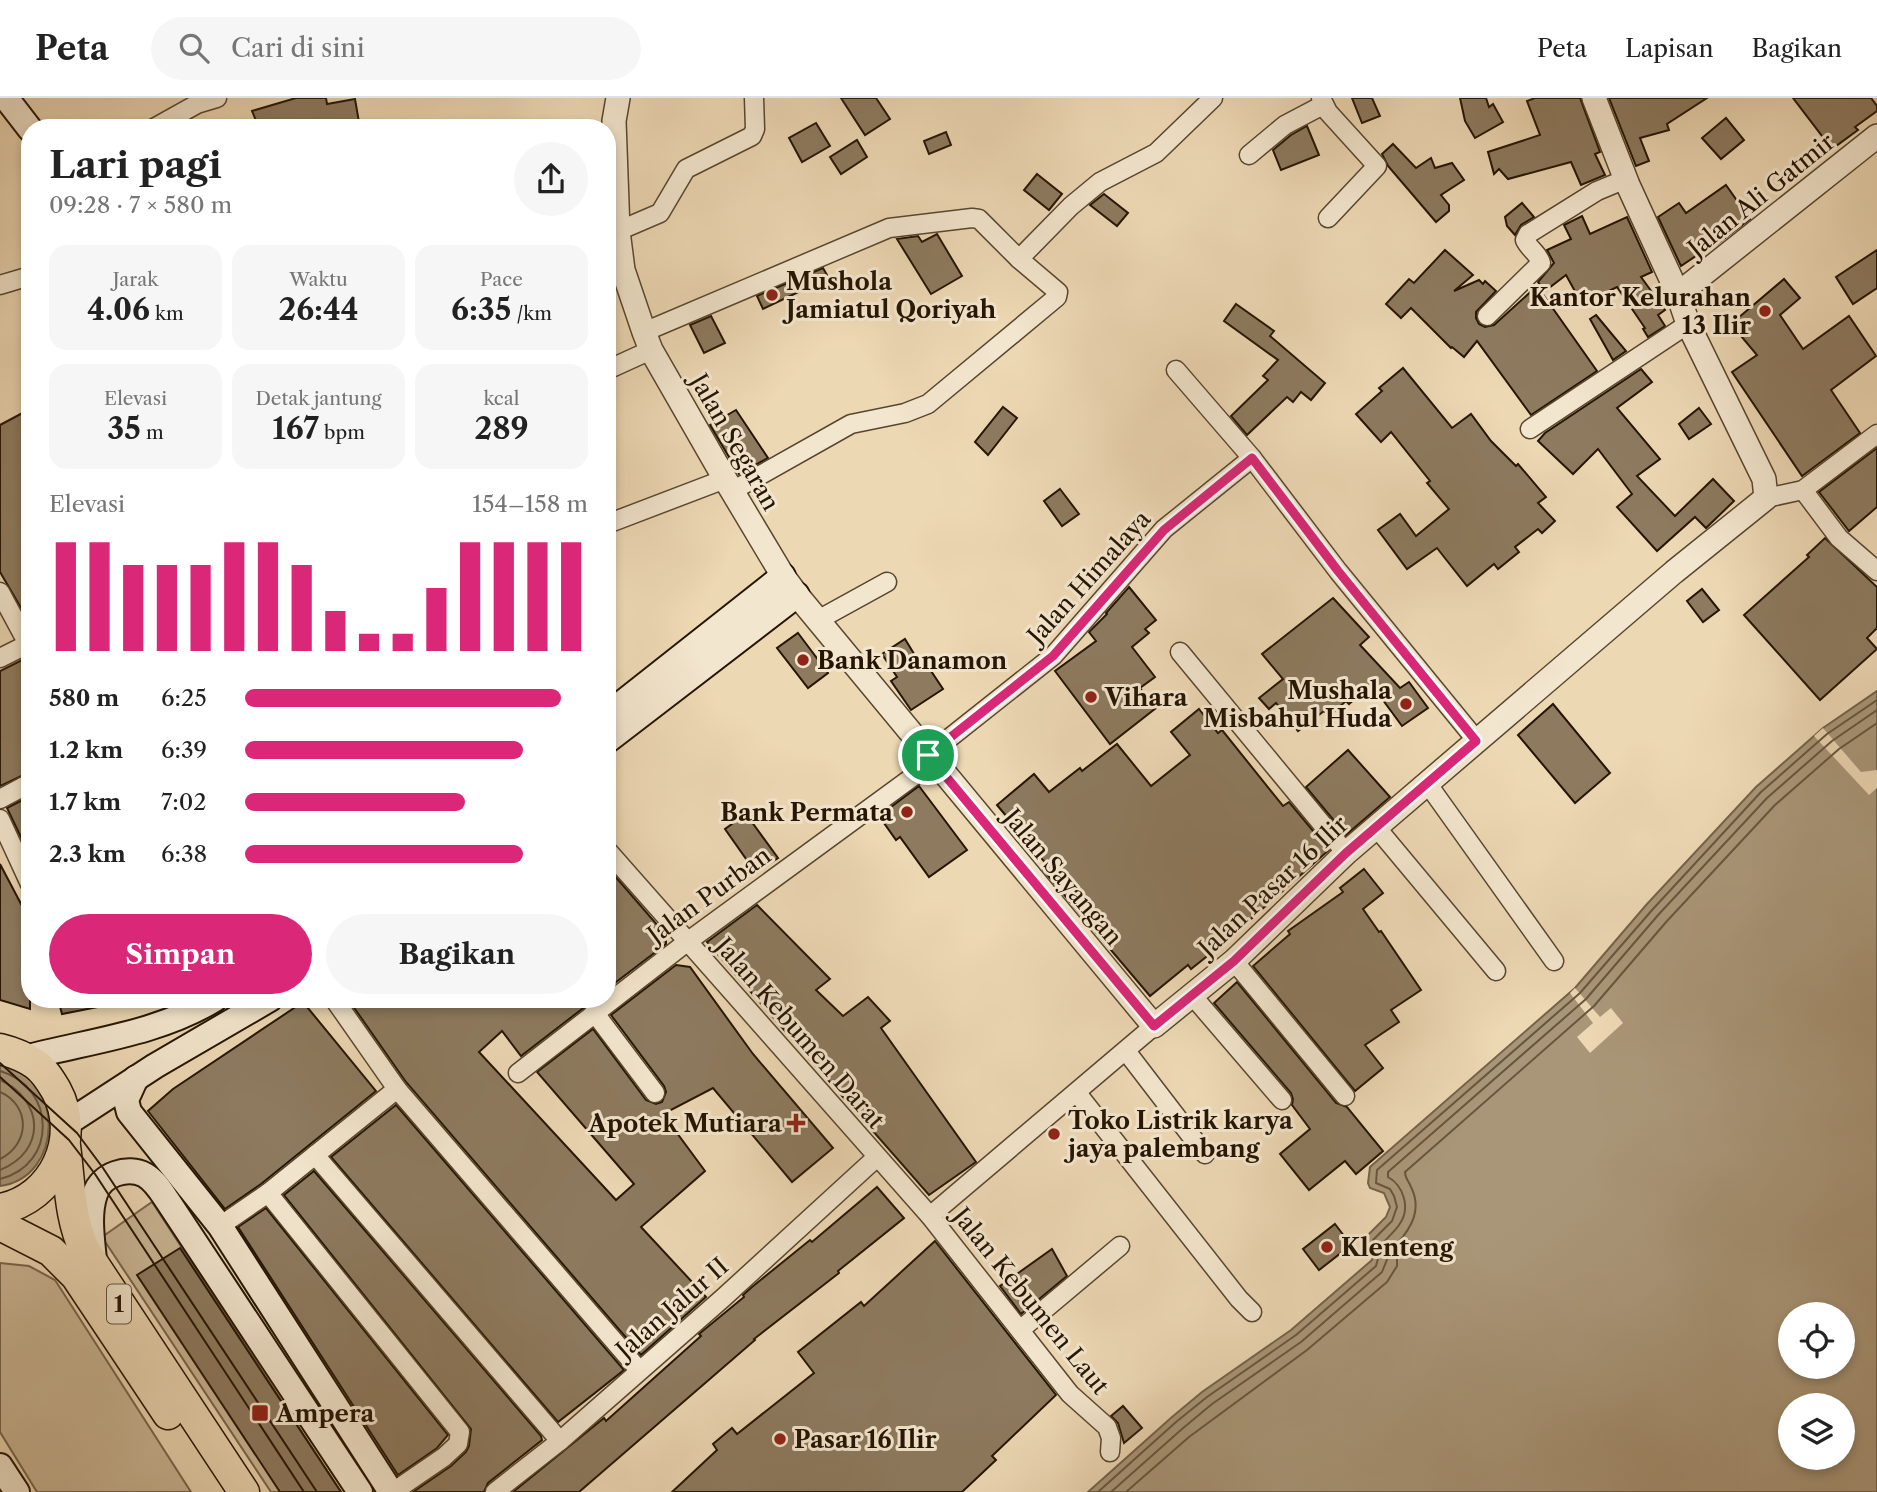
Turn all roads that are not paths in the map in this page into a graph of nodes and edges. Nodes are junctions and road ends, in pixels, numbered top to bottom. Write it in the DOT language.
graph roads {
  1 [pos="6,98"];
  2 [pos="217,98"];
  3 [pos="618,98"];
  4 [pos="754,98"];
  5 [pos="1213,98"];
  6 [pos="1594,98"];
  7 [pos="1322,102"];
  8 [pos="22,119"];
  9 [pos="169,119"];
  10 [pos="614,119"];
  11 [pos="1877,136"];
  12 [pos="1249,155"];
  13 [pos="1626,179"];
  14 [pos="616,218"];
  15 [pos="1328,218"];
  16 [pos="1019,259"];
  17 [pos="616,274"];
  18 [pos="21,279"];
  19 [pos="0,285"];
  20 [pos="1678,294"];
  21 [pos="1487,316"];
  22 [pos="1688,324"];
  23 [pos="648,341"];
  24 [pos="616,364"];
  25 [pos="1176,370"];
  26 [pos="1530,429"];
  27 [pos="1877,434"];
  28 [pos="1252,458"];
  29 [pos="728,485"];
  30 [pos="1803,490"];
  31 [pos="1766,498"];
  32 [pos="616,521"];
  33 [pos="1877,571"];
  34 [pos="887,582"];
  35 [pos="790,586"];
  36 [pos="0,592"];
  37 [pos="818,620"];
  38 [pos="21,630"];
  39 [pos="21,648"];
  40 [pos="1180,652"];
  41 [pos="0,658"];
  42 [pos="634,707"];
  43 [pos="616,712"];
  44 [pos="616,730"];
  45 [pos="1476,741"];
  46 [pos="930,758"];
  47 [pos="1427,783"];
  48 [pos="21,788"];
  49 [pos="0,799"];
  50 [pos="0,819"];
  51 [pos="1376,827"];
  52 [pos="1346,853"];
  53 [pos="616,860"];
  54 [pos="21,864"];
  55 [pos="687,942"];
  56 [pos="1234,961"];
  57 [pos="1554,961"];
  58 [pos="1496,971"];
  59 [pos="1191,994"];
  60 [pos="616,995"];
  61 [pos="199,1008"];
  62 [pos="255,1008"];
  63 [pos="340,1008"];
  64 [pos="599,1008"];
  65 [pos="594,1012"];
  66 [pos="165,1021"];
  67 [pos="1154,1026"];
  68 [pos="1126,1051"];
  69 [pos="180,1052"];
  70 [pos="12,1054"];
  71 [pos="518,1073"];
  72 [pos="136,1078"];
  73 [pos="397,1089"];
  74 [pos="654,1093"];
  75 [pos="1077,1093"];
  76 [pos="1345,1096"];
  77 [pos="1282,1100"];
  78 [pos="65,1135"];
  79 [pos="1205,1154"];
  80 [pos="315,1156"];
  81 [pos="877,1157"];
  82 [pos="169,1162"];
  83 [pos="147,1176"];
  84 [pos="268,1193"];
  85 [pos="0,1209"];
  86 [pos="930,1216"];
  87 [pos="0,1225"];
  88 [pos="220,1226"];
  89 [pos="1120,1246"];
  90 [pos="94,1266"];
  91 [pos="1252,1312"];
  92 [pos="1020,1330"];
  93 [pos="639,1370"];
  94 [pos="560,1441"];
  95 [pos="205,1452"];
  96 [pos="1110,1452"];
  97 [pos="0,1466"];
  98 [pos="17,1492"];
  99 [pos="220,1492"];
  100 [pos="244,1492"];
  101 [pos="360,1492"];
  102 [pos="392,1492"];
  103 [pos="495,1492"];
  1 -- 8 [label="main road"];
  2 -- 9 [label="street"];
  3 -- 10 [label="street, Jalan Segaran"];
  4 -- 14 [label="street"];
  5 -- 16 [label="street"];
  6 -- 13 [label="street"];
  7 -- 12 [label="street"];
  7 -- 15 [label="street"];
  11 -- 20 [label="street, Jalan Ali Gatmir"];
  13 -- 20 [label="street"];
  13 -- 21 [label="street"];
  16 -- 23 [label="street"];
  16 -- 29 [label="street"];
  17 -- 23 [label="street, Jalan Segaran"];
  18 -- 19 [label="street"];
  20 -- 22 [label="street"];
  22 -- 26 [label="street"];
  22 -- 31 [label="street"];
  23 -- 24 [label="street"];
  23 -- 29 [label="street, Jalan Segaran"];
  25 -- 28 [label="street"];
  27 -- 30 [label="street"];
  28 -- 45 [label="street"];
  28 -- 46 [label="street, Jalan Himalaya"];
  29 -- 32 [label="street"];
  29 -- 35 [label="street, Jalan Segaran"];
  30 -- 31 [label="street"];
  30 -- 33 [label="street"];
  31 -- 45 [label="street, Jalan Pasar 16 Ilir"];
  34 -- 37 [label="street"];
  35 -- 37 [label="street, Jalan Segaran"];
  35 -- 42 [label="main road"];
  36 -- 38 [label="street"];
  37 -- 46 [label="street, Jalan Segaran"];
  39 -- 41 [label="street"];
  40 -- 52 [label="street"];
  42 -- 43 [label="main road"];
  42 -- 44 [label="main road"];
  45 -- 47 [label="street, Jalan Pasar 16 Ilir"];
  46 -- 55 [label="street, Jalan Purban"];
  46 -- 67 [label="street, Jalan Sayangan"];
  47 -- 51 [label="street, Jalan Pasar 16 Ilir"];
  47 -- 57 [label="street"];
  48 -- 49 [label="street"];
  50 -- 54 [label="street"];
  51 -- 52 [label="street, Jalan Pasar 16 Ilir"];
  51 -- 58 [label="street"];
  52 -- 56 [label="street, Jalan Pasar 16 Ilir"];
  53 -- 55 [label="street, Jalan Kebumen Darat"];
  55 -- 60 [label="street, Jalan Purban"];
  55 -- 81 [label="street, Jalan Kebumen Darat"];
  56 -- 59 [label="street, Jalan Pasar 16 Ilir"];
  56 -- 76 [label="street"];
  59 -- 67 [label="street, Jalan Pasar 16 Ilir"];
  59 -- 77 [label="street"];
  61 -- 66 [label="main road"];
  62 -- 69 [label="main road"];
  63 -- 73 [label="street"];
  64 -- 65 [label="street, Jalan Purban"];
  65 -- 71 [label="street, Jalan Purban"];
  65 -- 74 [label="street"];
  66 -- 69 [label="main road"];
  66 -- 70 [label="main road"];
  67 -- 68 [label="street, Jalan Pasar 16 Ilir"];
  68 -- 75 [label="street, Jalan Pasar 16 Ilir"];
  68 -- 79 [label="street"];
  69 -- 72 [label="main road"];
  70 -- 78 [label="highway, 1"];
  72 -- 78 [label="main road"];
  72 -- 82 [label="main road"];
  73 -- 80 [label="street"];
  73 -- 93 [label="street"];
  75 -- 86 [label="street, Jalan Pasar 16 Ilir"];
  75 -- 91 [label="street"];
  78 -- 85 [label="highway"];
  78 -- 90 [label="highway, 1"];
  80 -- 84 [label="street"];
  80 -- 94 [label="street"];
  81 -- 86 [label="street, Jalan Kebumen Darat"];
  81 -- 93 [label="street, Jalan Jalur II"];
  82 -- 83 [label="main road"];
  82 -- 88 [label="main road"];
  83 -- 90 [label="main road"];
  83 -- 101 [label="main road"];
  84 -- 88 [label="street"];
  84 -- 102 [label="street"];
  86 -- 92 [label="street, Jalan Kebumen Laut"];
  87 -- 95 [label="highway, 1"];
  88 -- 102 [label="main road"];
  89 -- 92 [label="street"];
  90 -- 95 [label="highway, 1"];
  92 -- 96 [label="street, Jalan Kebumen Laut"];
  93 -- 94 [label="street, Jalan Jalur II"];
  94 -- 103 [label="street, Jalan Jalur II"];
  95 -- 99 [label="highway, 1"];
  95 -- 100 [label="highway, 1"];
  97 -- 98 [label="main road"];
}
